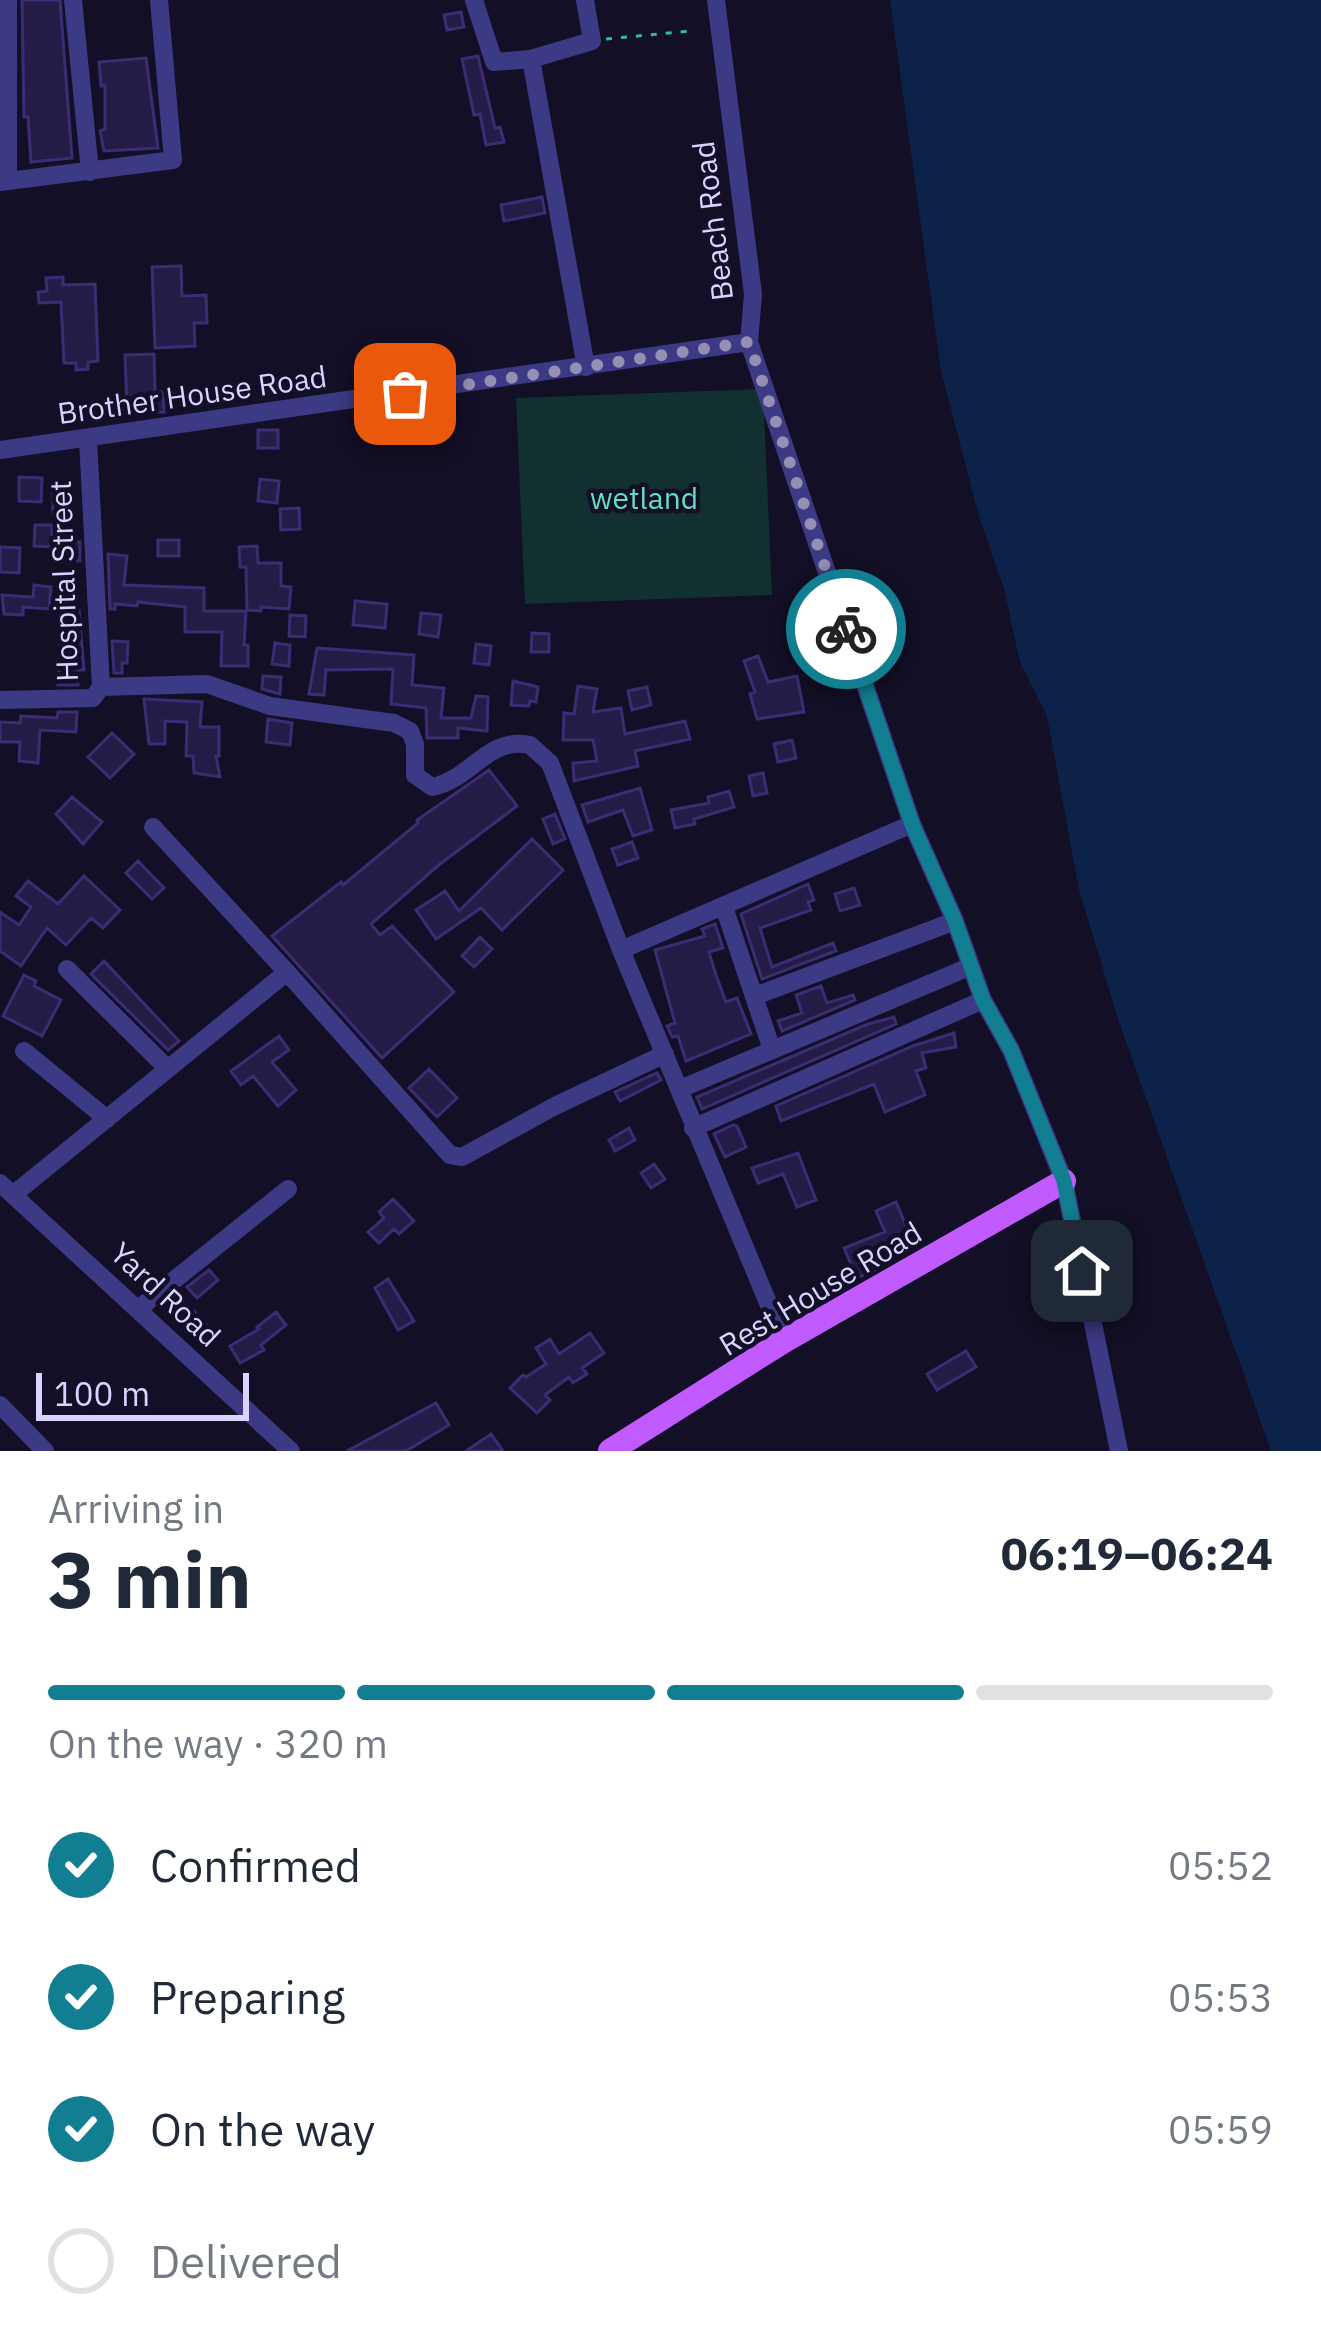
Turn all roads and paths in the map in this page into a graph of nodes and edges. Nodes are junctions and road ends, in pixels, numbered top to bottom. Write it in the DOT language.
graph roads {
  1 [pos="8,0"];
  2 [pos="73,0"];
  3 [pos="159,0"];
  4 [pos="474,0"];
  5 [pos="585,0"];
  6 [pos="716,0"];
  7 [pos="3,29"];
  8 [pos="690,32"];
  9 [pos="592,41"];
  10 [pos="531,59"];
  11 [pos="90,172"];
  12 [pos="4,182"];
  13 [pos="749,342"];
  14 [pos="586,367"];
  15 [pos="88,440"];
  16 [pos="0,450"];
  17 [pos="100,687"];
  18 [pos="0,700"];
  19 [pos="912,824"];
  20 [pos="153,827"];
  21 [pos="724,907"];
  22 [pos="955,921"];
  23 [pos="621,950"];
  24 [pos="969,967"];
  25 [pos="67,969"];
  26 [pos="286,970"];
  27 [pos="754,996"];
  28 [pos="983,1000"];
  29 [pos="772,1050"];
  30 [pos="24,1051"];
  31 [pos="665,1054"];
  32 [pos="168,1069"];
  33 [pos="680,1089"];
  34 [pos="107,1119"];
  35 [pos="693,1128"];
  36 [pos="1064,1181"];
  37 [pos="288,1189"];
  38 [pos="6,1191"];
  39 [pos="138,1309"];
  40 [pos="784,1341"];
  41 [pos="0,1405"];
  42 [pos="45,1451"];
  43 [pos="291,1451"];
  44 [pos="610,1451"];
  45 [pos="1119,1451"];
  1 -- 7 [label="street"];
  2 -- 11 [label="street"];
  3 -- 11 [label="street"];
  4 -- 10 [label="street"];
  5 -- 9 [label="street"];
  6 -- 13 [label="street, Beach Road"];
  7 -- 12 [label="street"];
  8 -- 9 [label="path"];
  9 -- 10 [label="street"];
  10 -- 14 [label="street"];
  11 -- 12 [label="street"];
  13 -- 14 [label="street, Brother House Road"];
  13 -- 19 [label="street, Beach Road"];
  14 -- 15 [label="street, Brother House Road"];
  15 -- 16 [label="street, Brother House Road"];
  15 -- 17 [label="street, Hospital Street"];
  17 -- 18 [label="street, Hospital Street"];
  17 -- 23 [label="street"];
  19 -- 21 [label="street"];
  19 -- 22 [label="street, Beach Road"];
  20 -- 26 [label="street"];
  21 -- 23 [label="street"];
  21 -- 27 [label="street"];
  22 -- 24 [label="street, Beach Road"];
  22 -- 27 [label="street"];
  23 -- 31 [label="street"];
  24 -- 28 [label="street, Beach Road"];
  24 -- 29 [label="street"];
  25 -- 32 [label="street"];
  26 -- 31 [label="street"];
  26 -- 32 [label="street"];
  27 -- 29 [label="street"];
  28 -- 35 [label="street"];
  28 -- 36 [label="street, Beach Road"];
  29 -- 33 [label="street"];
  30 -- 34 [label="street"];
  31 -- 33 [label="street"];
  32 -- 34 [label="street"];
  33 -- 35 [label="street"];
  34 -- 38 [label="street"];
  35 -- 40 [label="street"];
  36 -- 40 [label="main road, Rest House Road"];
  36 -- 45 [label="street, Beach Road"];
  37 -- 39 [label="street"];
  38 -- 39 [label="street, Yard Road"];
  39 -- 43 [label="street, Yard Road"];
  40 -- 44 [label="main road, Rest House Road"];
  41 -- 42 [label="street"];
}
